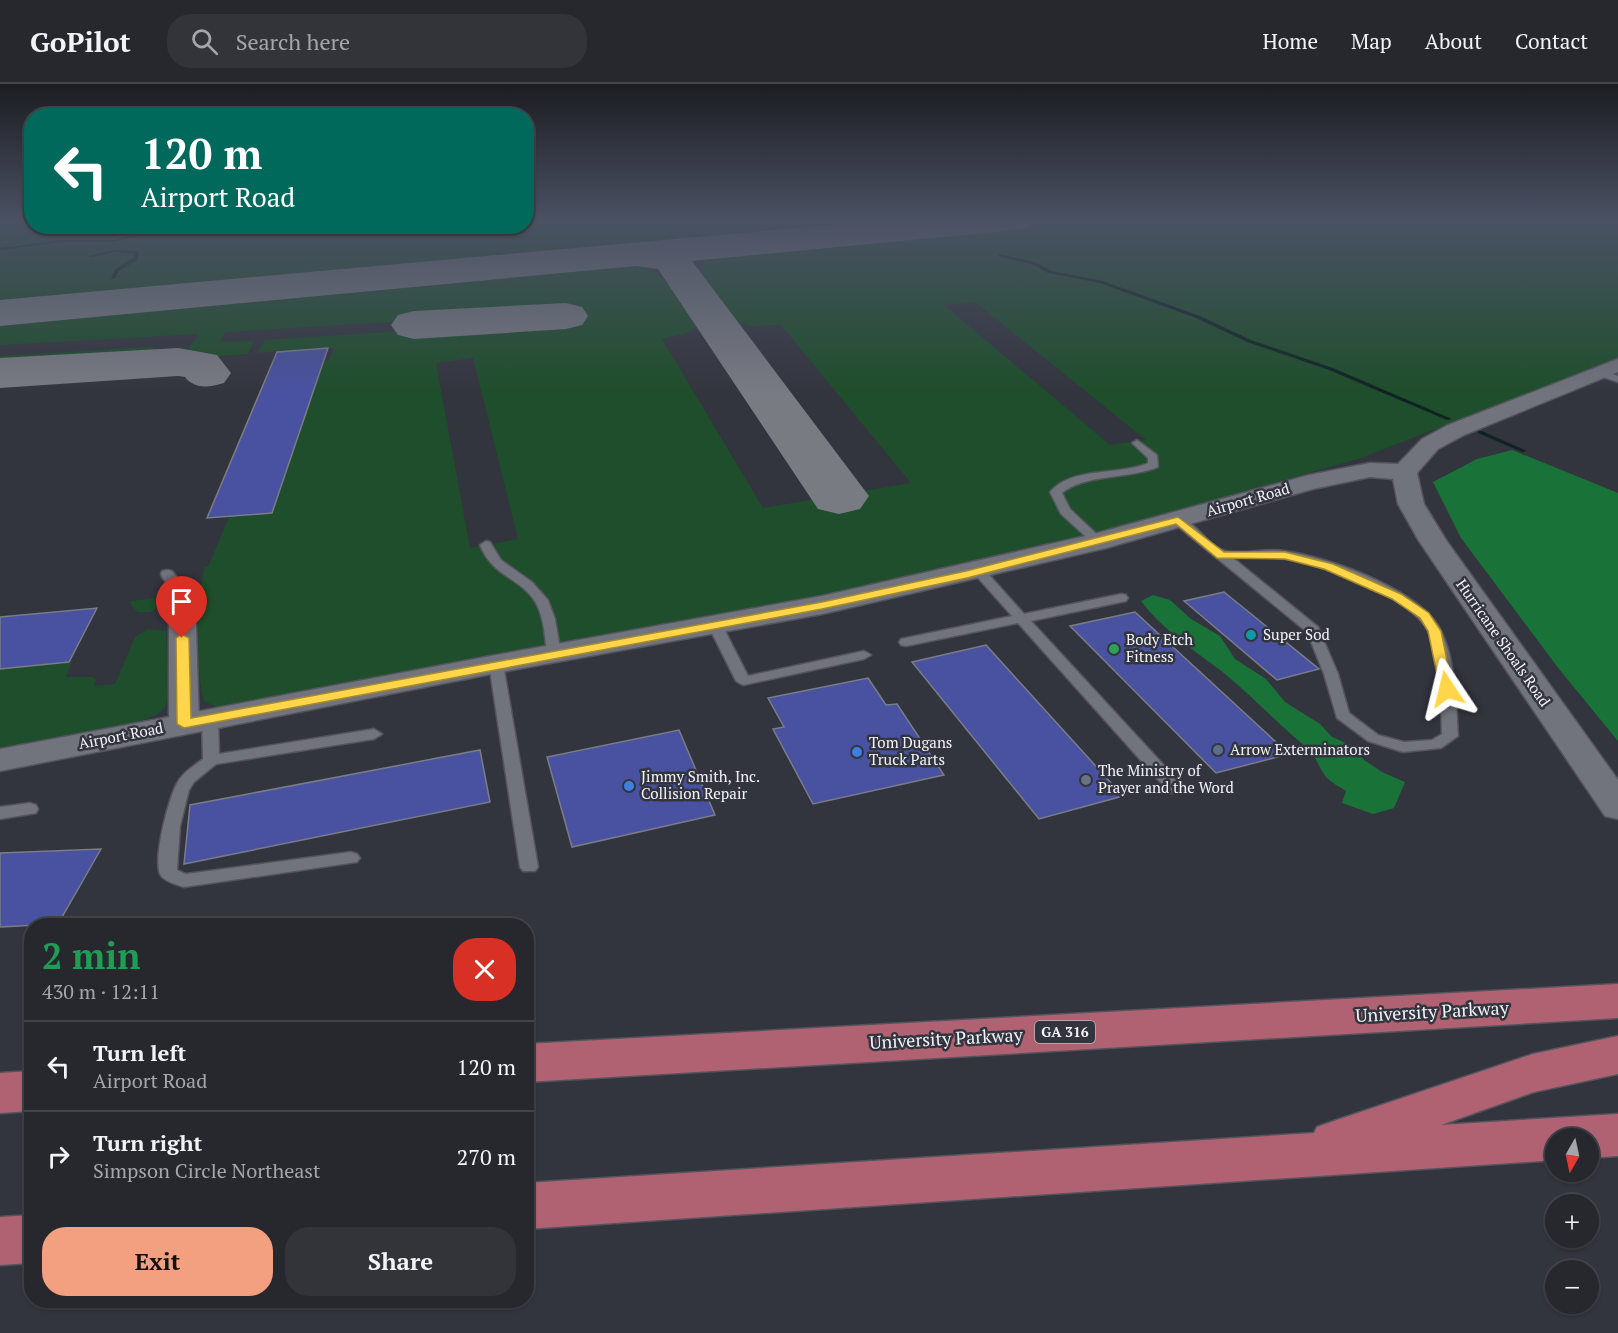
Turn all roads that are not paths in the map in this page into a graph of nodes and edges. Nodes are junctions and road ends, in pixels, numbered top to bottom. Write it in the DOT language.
graph roads {
  1 [pos="1612,372"];
  2 [pos="1137,443"];
  3 [pos="1404,472"];
  4 [pos="1178,520"];
  5 [pos="1099,542"];
  6 [pos="486,545"];
  7 [pos="1221,555"];
  8 [pos="978,571"];
  9 [pos="174,584"];
  10 [pos="1121,597"];
  11 [pos="1022,619"];
  12 [pos="715,625"];
  13 [pos="906,642"];
  14 [pos="554,654"];
  15 [pos="864,655"];
  16 [pos="496,664"];
  17 [pos="197,721"];
  18 [pos="374,734"];
  19 [pos="0,760"];
  20 [pos="211,760"];
  21 [pos="1176,789"];
  22 [pos="1618,807"];
  23 [pos="30,809"];
  24 [pos="0,813"];
  25 [pos="351,858"];
  26 [pos="529,867"];
  27 [pos="1613,998"];
  28 [pos="1618,1055"];
  29 [pos="534,1063"];
  30 [pos="24,1092"];
  31 [pos="0,1093"];
  32 [pos="1618,1134"];
  33 [pos="1599,1135"];
  34 [pos="1545,1139"];
  35 [pos="1289,1156"];
  36 [pos="534,1205"];
  37 [pos="24,1240"];
  38 [pos="0,1241"];
  1 -- 3 [label="street"];
  2 -- 5 [label="lane"];
  3 -- 4 [label="street, Airport Road"];
  3 -- 22 [label="street, Hurricane Shoals Road"];
  4 -- 5 [label="street, Airport Road"];
  4 -- 7 [label="lane"];
  5 -- 8 [label="street, Airport Road"];
  6 -- 14 [label="lane"];
  7 -- 7 [label="lane"];
  8 -- 11 [label="lane"];
  8 -- 12 [label="street, Airport Road"];
  9 -- 17 [label="street"];
  10 -- 11 [label="lane"];
  11 -- 13 [label="lane"];
  11 -- 21 [label="lane"];
  12 -- 14 [label="street, Airport Road"];
  12 -- 15 [label="lane"];
  14 -- 16 [label="street, Airport Road"];
  16 -- 17 [label="street, Airport Road"];
  16 -- 26 [label="lane"];
  17 -- 19 [label="street, Airport Road"];
  17 -- 20 [label="lane"];
  18 -- 20 [label="lane"];
  20 -- 25 [label="lane"];
  23 -- 24 [label="lane"];
  27 -- 29 [label="highway, University Parkway / GA 316"];
  28 -- 35 [label="highway"];
  30 -- 31 [label="highway"];
  32 -- 33 [label="highway"];
  34 -- 35 [label="highway"];
  35 -- 36 [label="highway"];
  37 -- 38 [label="highway"];
}
